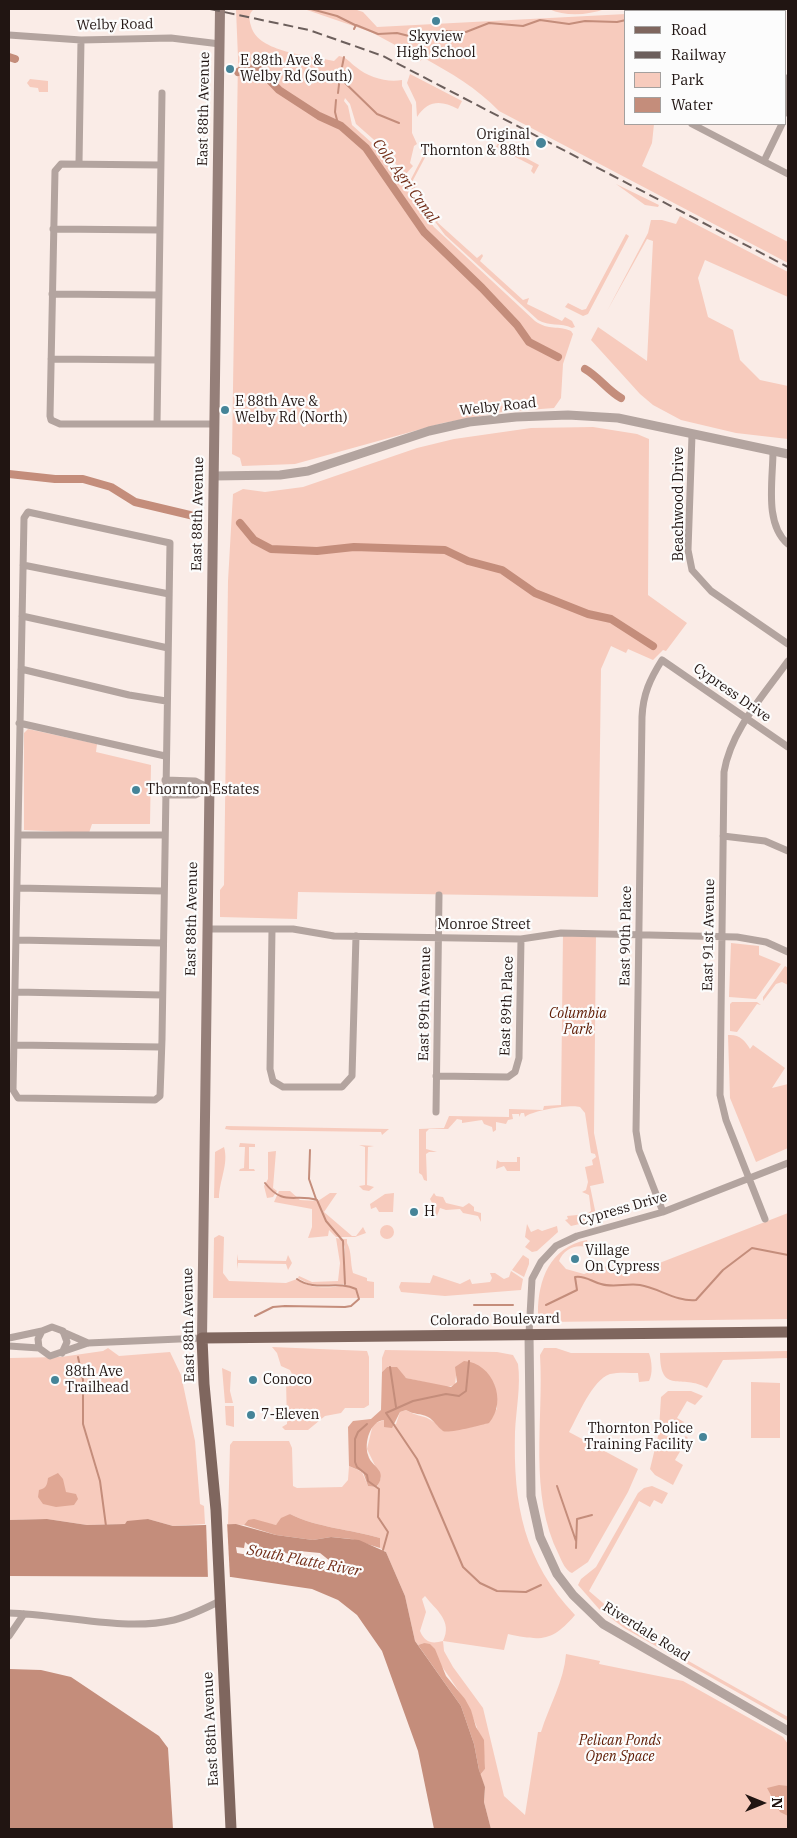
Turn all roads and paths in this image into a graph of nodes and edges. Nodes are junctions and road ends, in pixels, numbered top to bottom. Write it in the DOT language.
graph roads {
  1 [pos="220,9"];
  2 [pos="9,35"];
  3 [pos="81,40"];
  4 [pos="220,44"];
  5 [pos="787,86"];
  6 [pos="162,92"];
  7 [pos="787,104"];
  8 [pos="695,125"];
  9 [pos="782,125"];
  10 [pos="764,161"];
  11 [pos="79,163"];
  12 [pos="160,165"];
  13 [pos="788,174"];
  14 [pos="53,229"];
  15 [pos="159,230"];
  16 [pos="52,294"];
  17 [pos="158,295"];
  18 [pos="51,359"];
  19 [pos="158,360"];
  20 [pos="157,424"];
  21 [pos="214,424"];
  22 [pos="692,435"];
  23 [pos="773,452"];
  24 [pos="788,454"];
  25 [pos="214,476"];
  26 [pos="788,544"];
  27 [pos="23,565"];
  28 [pos="169,594"];
  29 [pos="22,616"];
  30 [pos="788,644"];
  31 [pos="168,648"];
  32 [pos="662,660"];
  33 [pos="788,661"];
  34 [pos="20,669"];
  35 [pos="166,701"];
  36 [pos="747,719"];
  37 [pos="19,722"];
  38 [pos="788,747"];
  39 [pos="165,756"];
  40 [pos="164,780"];
  41 [pos="209,788"];
  42 [pos="165,795"];
  43 [pos="18,835"];
  44 [pos="164,835"];
  45 [pos="723,836"];
  46 [pos="788,851"];
  47 [pos="18,888"];
  48 [pos="163,891"];
  49 [pos="439,896"];
  50 [pos="207,928"];
  51 [pos="272,929"];
  52 [pos="639,934"];
  53 [pos="356,936"];
  54 [pos="722,936"];
  55 [pos="438,937"];
  56 [pos="522,939"];
  57 [pos="17,940"];
  58 [pos="162,943"];
  59 [pos="788,952"];
  60 [pos="16,992"];
  61 [pos="162,995"];
  62 [pos="14,1045"];
  63 [pos="161,1047"];
  64 [pos="436,1076"];
  65 [pos="436,1112"];
  66 [pos="788,1163"];
  67 [pos="749,1179"];
  68 [pos="663,1212"];
  69 [pos="765,1219"];
  70 [pos="42,1331"];
  71 [pos="63,1331"];
  72 [pos="788,1332"];
  73 [pos="529,1334"];
  74 [pos="9,1338"];
  75 [pos="202,1338"];
  76 [pos="88,1343"];
  77 [pos="9,1346"];
  78 [pos="39,1348"];
  79 [pos="62,1352"];
  80 [pos="220,1601"];
  81 [pos="9,1614"];
  82 [pos="24,1614"];
  83 [pos="9,1636"];
  84 [pos="788,1731"];
  85 [pos="230,1829"];
  1 -- 4 [label="main road, East 88th Avenue"];
  2 -- 3 [label="street, Welby Road"];
  3 -- 4 [label="street, Welby Road"];
  3 -- 11 [label="street"];
  4 -- 21 [label="main road, East 88th Avenue"];
  5 -- 7 [label="street"];
  6 -- 12 [label="street"];
  8 -- 10 [label="street"];
  9 -- 10 [label="street"];
  10 -- 13 [label="street"];
  11 -- 12 [label="street"];
  11 -- 14 [label="street"];
  12 -- 15 [label="street"];
  14 -- 15 [label="street"];
  14 -- 16 [label="street"];
  15 -- 17 [label="street"];
  16 -- 17 [label="street"];
  16 -- 18 [label="street"];
  17 -- 19 [label="street"];
  18 -- 19 [label="street"];
  18 -- 20 [label="street"];
  19 -- 20 [label="street"];
  20 -- 21 [label="street"];
  21 -- 25 [label="main road, East 88th Avenue"];
  22 -- 23 [label="street, Welby Road"];
  22 -- 25 [label="street, Welby Road"];
  22 -- 30 [label="street, Beachwood Drive"];
  23 -- 24 [label="street, Welby Road"];
  23 -- 26 [label="street"];
  25 -- 41 [label="main road, East 88th Avenue"];
  27 -- 28 [label="street"];
  27 -- 28 [label="street"];
  27 -- 29 [label="street"];
  28 -- 31 [label="street"];
  29 -- 31 [label="street"];
  29 -- 34 [label="street"];
  31 -- 35 [label="street"];
  32 -- 36 [label="street, Cypress Drive"];
  32 -- 52 [label="street, East 90th Place"];
  33 -- 36 [label="street, East 91st Avenue"];
  34 -- 35 [label="street"];
  34 -- 37 [label="street"];
  35 -- 39 [label="street"];
  36 -- 38 [label="street, Cypress Drive"];
  36 -- 45 [label="street, East 91st Avenue"];
  37 -- 39 [label="street"];
  37 -- 43 [label="street"];
  39 -- 40 [label="street"];
  40 -- 41 [label="street"];
  40 -- 42 [label="street"];
  41 -- 42 [label="street"];
  41 -- 50 [label="main road, East 88th Avenue"];
  42 -- 44 [label="street"];
  43 -- 44 [label="street"];
  43 -- 47 [label="street"];
  44 -- 48 [label="street"];
  45 -- 46 [label="street"];
  45 -- 54 [label="street, East 91st Avenue"];
  47 -- 48 [label="street"];
  47 -- 57 [label="street"];
  48 -- 58 [label="street"];
  49 -- 55 [label="street, East 89th Avenue"];
  50 -- 51 [label="street, Monroe Street"];
  50 -- 75 [label="main road, East 88th Avenue"];
  51 -- 53 [label="street, Monroe Street"];
  51 -- 53 [label="street"];
  52 -- 54 [label="street, Monroe Street"];
  52 -- 56 [label="street, Monroe Street"];
  52 -- 68 [label="street, East 90th Place"];
  53 -- 55 [label="street, Monroe Street"];
  54 -- 59 [label="street, Monroe Street"];
  54 -- 67 [label="street, East 91st Avenue"];
  55 -- 56 [label="street, Monroe Street"];
  55 -- 64 [label="street, East 89th Avenue"];
  56 -- 64 [label="street, East 89th Place"];
  57 -- 58 [label="street"];
  57 -- 60 [label="street"];
  58 -- 61 [label="street"];
  60 -- 61 [label="street"];
  60 -- 62 [label="street"];
  61 -- 63 [label="street"];
  62 -- 63 [label="street"];
  62 -- 63 [label="street"];
  64 -- 65 [label="street, East 89th Avenue"];
  66 -- 67 [label="street, Cypress Drive"];
  67 -- 68 [label="street, Cypress Drive"];
  67 -- 69 [label="street, East 91st Avenue"];
  68 -- 73 [label="street, Cypress Drive"];
  70 -- 71 [label="street"];
  70 -- 74 [label="street"];
  70 -- 78 [label="street"];
  71 -- 76 [label="street"];
  71 -- 79 [label="street"];
  72 -- 73 [label="main road, Colorado Boulevard"];
  73 -- 75 [label="main road, Colorado Boulevard"];
  73 -- 84 [label="street, Riverdale Road"];
  75 -- 76 [label="street"];
  75 -- 80 [label="main road, East 88th Avenue"];
  76 -- 79 [label="street"];
  77 -- 78 [label="street"];
  78 -- 79 [label="street"];
  80 -- 82 [label="street"];
  80 -- 85 [label="main road, East 88th Avenue"];
  81 -- 82 [label="street"];
  82 -- 83 [label="street"];
}
